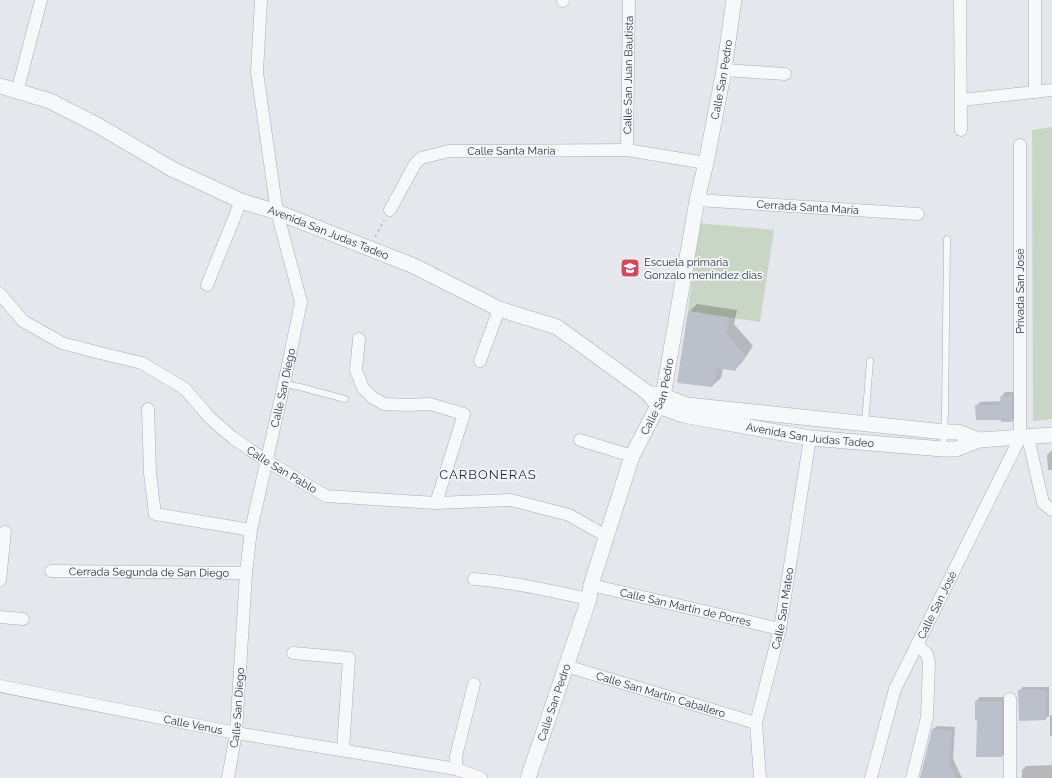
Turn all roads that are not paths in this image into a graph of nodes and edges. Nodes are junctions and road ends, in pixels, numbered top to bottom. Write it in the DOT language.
graph roads {
  1 [pos="41,0"];
  2 [pos="261,0"];
  3 [pos="629,0"];
  4 [pos="734,0"];
  5 [pos="960,0"];
  6 [pos="1035,0"];
  7 [pos="724,70"];
  8 [pos="785,74"];
  9 [pos="0,86"];
  10 [pos="1052,90"];
  11 [pos="17,92"];
  12 [pos="1035,92"];
  13 [pos="962,100"];
  14 [pos="962,130"];
  15 [pos="1020,145"];
  16 [pos="627,150"];
  17 [pos="706,163"];
  18 [pos="697,200"];
  19 [pos="240,202"];
  20 [pos="390,210"];
  21 [pos="276,212"];
  22 [pos="918,214"];
  23 [pos="947,239"];
  24 [pos="207,285"];
  25 [pos="0,294"];
  26 [pos="499,309"];
  27 [pos="359,339"];
  28 [pos="480,361"];
  29 [pos="870,361"];
  30 [pos="284,384"];
  31 [pos="345,399"];
  32 [pos="661,401"];
  33 [pos="148,409"];
  34 [pos="864,424"];
  35 [pos="945,432"];
  36 [pos="1052,435"];
  37 [pos="810,438"];
  38 [pos="1024,438"];
  39 [pos="580,440"];
  40 [pos="979,440"];
  41 [pos="943,449"];
  42 [pos="632,456"];
  43 [pos="266,460"];
  44 [pos="436,503"];
  45 [pos="1052,510"];
  46 [pos="250,530"];
  47 [pos="5,532"];
  48 [pos="606,536"];
  49 [pos="51,571"];
  50 [pos="246,573"];
  51 [pos="474,579"];
  52 [pos="0,580"];
  53 [pos="590,592"];
  54 [pos="0,617"];
  55 [pos="23,618"];
  56 [pos="780,629"];
  57 [pos="917,645"];
  58 [pos="292,653"];
  59 [pos="566,666"];
  60 [pos="474,684"];
  61 [pos="0,686"];
  62 [pos="1010,699"];
  63 [pos="756,723"];
  64 [pos="236,734"];
  65 [pos="343,750"];
  66 [pos="456,769"];
  67 [pos="228,778"];
  68 [pos="481,778"];
  69 [pos="528,778"];
  70 [pos="760,778"];
  71 [pos="871,778"];
  72 [pos="912,778"];
  73 [pos="1010,778"];
  1 -- 11 [label="street"];
  2 -- 21 [label="street, Calle San Diego"];
  3 -- 16 [label="street, Calle San Juan Bautista"];
  4 -- 7 [label="street, Calle San Pedro"];
  5 -- 13 [label="street"];
  6 -- 12 [label="street"];
  7 -- 8 [label="street"];
  7 -- 17 [label="street, Calle San Pedro"];
  9 -- 11 [label="street, Avenida San Judas Tadeo"];
  10 -- 12 [label="street"];
  11 -- 19 [label="street, Avenida San Judas Tadeo"];
  12 -- 13 [label="street"];
  13 -- 14 [label="street"];
  15 -- 38 [label="street, Privada San José"];
  16 -- 17 [label="street, Calle Santa María"];
  16 -- 20 [label="street, Calle Santa María"];
  17 -- 18 [label="street, Calle San Pedro"];
  18 -- 22 [label="street, Cerrada Santa María"];
  18 -- 32 [label="street, Calle San Pedro"];
  19 -- 21 [label="street, Avenida San Judas Tadeo"];
  19 -- 24 [label="street"];
  21 -- 26 [label="street, Avenida San Judas Tadeo"];
  21 -- 30 [label="street, Calle San Diego"];
  23 -- 35 [label="lane"];
  25 -- 43 [label="street, Calle San Pablo"];
  26 -- 28 [label="street"];
  26 -- 32 [label="street, Avenida San Judas Tadeo"];
  27 -- 44 [label="street"];
  29 -- 34 [label="lane"];
  30 -- 31 [label="lane"];
  30 -- 43 [label="street, Calle San Diego"];
  32 -- 34 [label="street, Avenida San Judas Tadeo"];
  32 -- 37 [label="street, Avenida San Judas Tadeo"];
  32 -- 42 [label="street, Calle San Pedro"];
  33 -- 46 [label="street"];
  34 -- 35 [label="street, Avenida San Judas Tadeo"];
  35 -- 40 [label="street, Avenida San Judas Tadeo"];
  35 -- 41 [label="lane"];
  36 -- 38 [label="street, Avenida San Judas Tadeo"];
  37 -- 41 [label="street, Avenida San Judas Tadeo"];
  37 -- 56 [label="street, Calle San Mateo"];
  38 -- 40 [label="street, Avenida San Judas Tadeo"];
  38 -- 45 [label="street"];
  38 -- 57 [label="street, Calle San José"];
  39 -- 42 [label="street"];
  40 -- 41 [label="street, Avenida San Judas Tadeo"];
  42 -- 48 [label="street, Calle San Pedro"];
  43 -- 44 [label="street, Calle San Pablo"];
  43 -- 46 [label="street, Calle San Diego"];
  44 -- 48 [label="street, Calle San Pablo"];
  46 -- 50 [label="street, Calle San Diego"];
  47 -- 52 [label="street"];
  48 -- 53 [label="street, Calle San Pedro"];
  49 -- 50 [label="street, Cerrada Segunda de San Diego"];
  50 -- 64 [label="street, Calle San Diego"];
  51 -- 53 [label="street, Calle San Martín de Porres"];
  53 -- 56 [label="street, Calle San Martín de Porres"];
  53 -- 59 [label="street, Calle San Pedro"];
  54 -- 55 [label="street"];
  56 -- 63 [label="street, Calle San Mateo"];
  57 -- 71 [label="street, Calle San José"];
  57 -- 72 [label="street"];
  58 -- 65 [label="street"];
  59 -- 63 [label="street, Calle San Martín Caballero"];
  59 -- 69 [label="street, Calle San Pedro"];
  60 -- 66 [label="street"];
  61 -- 64 [label="street, Calle Venus"];
  62 -- 73 [label="street"];
  63 -- 70 [label="street, Calle San Mateo"];
  64 -- 65 [label="street, Calle Venus"];
  64 -- 67 [label="street, Calle San Diego"];
  65 -- 66 [label="street, Calle Venus"];
  66 -- 68 [label="street, Calle Venus"];
}
